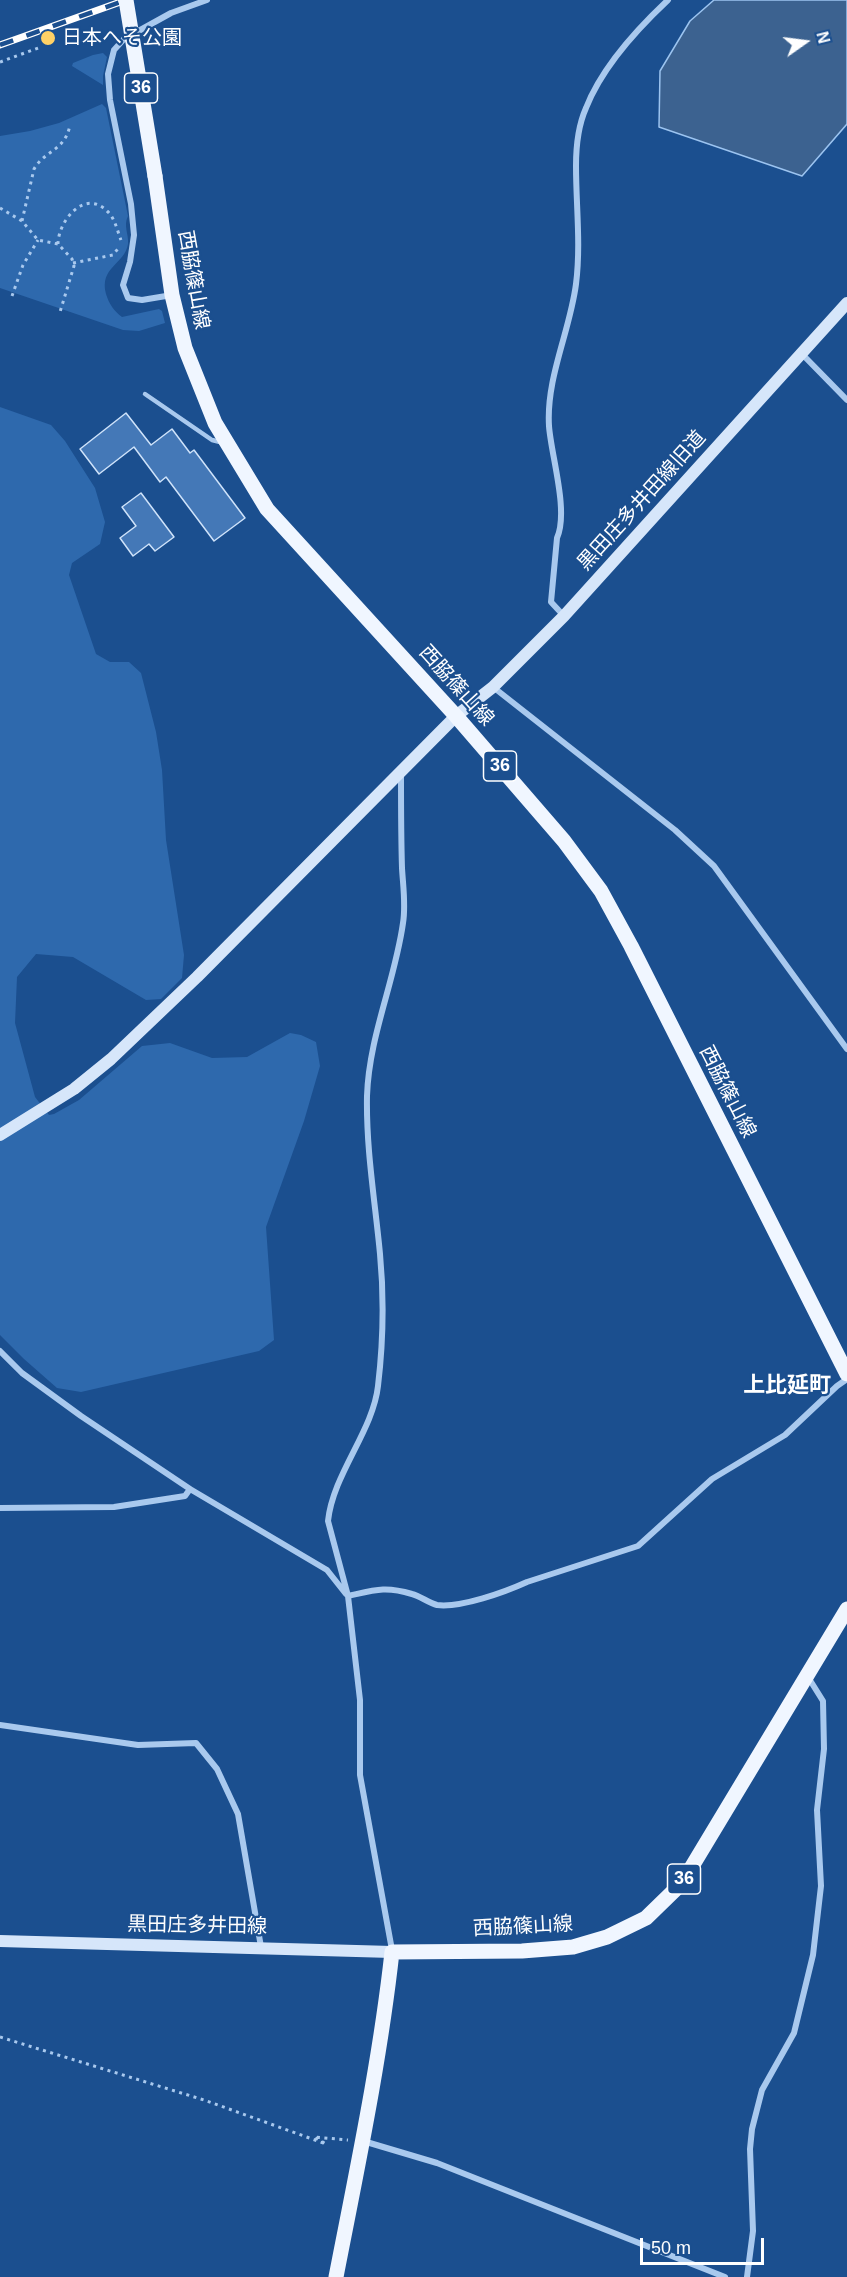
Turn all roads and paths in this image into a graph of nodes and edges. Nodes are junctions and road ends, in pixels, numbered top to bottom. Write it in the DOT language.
graph roads {
  1 [pos="126,0"];
  2 [pos="207,0"];
  3 [pos="668,0"];
  4 [pos="41,47"];
  5 [pos="0,62"];
  6 [pos="70,125"];
  7 [pos="0,208"];
  8 [pos="22,221"];
  9 [pos="38,240"];
  10 [pos="58,244"];
  11 [pos="73,263"];
  12 [pos="172,295"];
  13 [pos="12,296"];
  14 [pos="847,303"];
  15 [pos="60,312"];
  16 [pos="802,354"];
  17 [pos="145,394"];
  18 [pos="847,400"];
  19 [pos="227,444"];
  20 [pos="564,616"];
  21 [pos="493,687"];
  22 [pos="456,716"];
  23 [pos="401,772"];
  24 [pos="847,1048"];
  25 [pos="0,1135"];
  26 [pos="0,1351"];
  27 [pos="847,1376"];
  28 [pos="190,1488"];
  29 [pos="0,1508"];
  30 [pos="348,1596"];
  31 [pos="847,1609"];
  32 [pos="806,1674"];
  33 [pos="0,1725"];
  34 [pos="0,1941"];
  35 [pos="261,1947"];
  36 [pos="392,1952"];
  37 [pos="0,2037"];
  38 [pos="362,2141"];
  39 [pos="336,2277"];
  40 [pos="726,2277"];
  41 [pos="747,2277"];
  1 -- 12 [label="main road, 西脇篠山線 / 36, bridge"];
  2 -- 12 [label="street"];
  3 -- 20 [label="street"];
  4 -- 5 [label="path"];
  6 -- 8 [label="path"];
  7 -- 8 [label="path"];
  8 -- 9 [label="path"];
  9 -- 10 [label="path"];
  9 -- 13 [label="path"];
  10 -- 11 [label="path"];
  10 -- 11 [label="path"];
  11 -- 15 [label="path"];
  12 -- 19 [label="main road, 西脇篠山線 / 36"];
  14 -- 16 [label="street, 黒田庄多井田線旧道"];
  16 -- 18 [label="street"];
  16 -- 20 [label="street, 黒田庄多井田線旧道"];
  17 -- 19 [label="lane"];
  19 -- 22 [label="main road, 西脇篠山線 / 36"];
  20 -- 21 [label="street, 黒田庄多井田線旧道"];
  21 -- 22 [label="street, 黒田庄多井田線旧道"];
  21 -- 24 [label="street"];
  22 -- 23 [label="street, 黒田庄多井田線旧道"];
  22 -- 27 [label="main road, 西脇篠山線 / 36"];
  23 -- 25 [label="street, 黒田庄多井田線旧道"];
  23 -- 30 [label="street"];
  26 -- 28 [label="street"];
  27 -- 30 [label="street"];
  28 -- 29 [label="street"];
  28 -- 30 [label="street"];
  30 -- 36 [label="street"];
  31 -- 32 [label="main road, 西脇篠山線 / 36"];
  32 -- 36 [label="main road, 西脇篠山線 / 36"];
  32 -- 41 [label="street"];
  33 -- 35 [label="street"];
  34 -- 35 [label="street, 黒田庄多井田線"];
  35 -- 36 [label="street, 黒田庄多井田線"];
  36 -- 38 [label="main road"];
  37 -- 38 [label="path"];
  38 -- 39 [label="main road"];
  38 -- 40 [label="street"];
}
